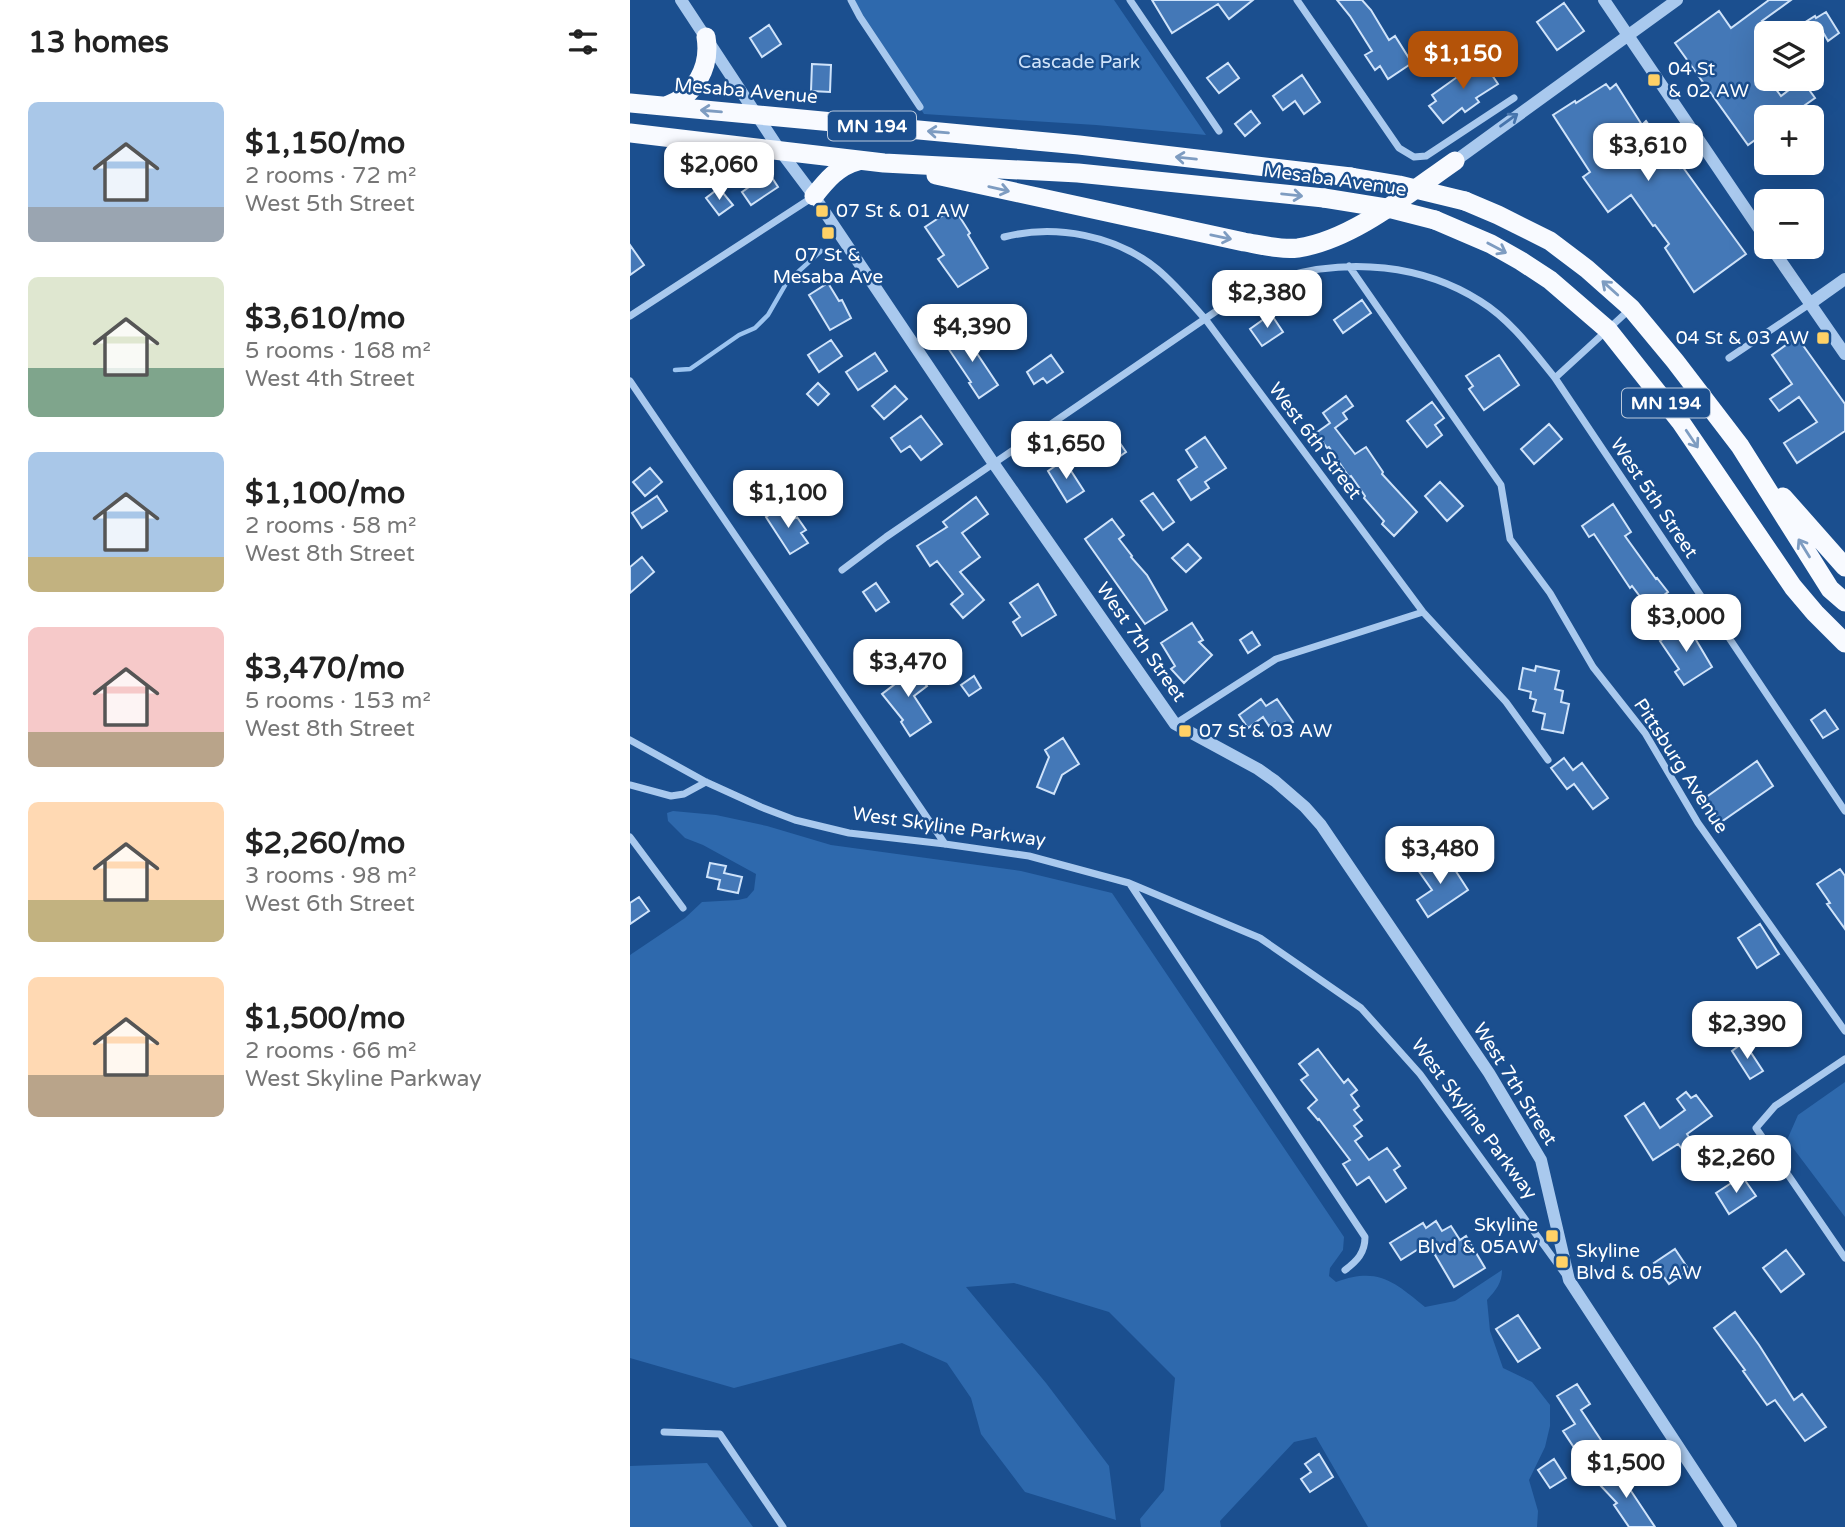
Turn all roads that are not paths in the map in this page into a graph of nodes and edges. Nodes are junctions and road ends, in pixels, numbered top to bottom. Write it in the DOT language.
graph roads {
  1 [pos="681,0"];
  2 [pos="851,0"];
  3 [pos="1130,0"];
  4 [pos="1297,0"];
  5 [pos="1604,0"];
  6 [pos="1677,0"];
  7 [pos="1628,35"];
  8 [pos="706,37"];
  9 [pos="1514,98"];
  10 [pos="630,103"];
  11 [pos="665,106"];
  12 [pos="920,107"];
  13 [pos="758,115"];
  14 [pos="1219,131"];
  15 [pos="630,133"];
  16 [pos="781,152"];
  17 [pos="860,160"];
  18 [pos="1455,161"];
  19 [pos="884,163"];
  20 [pos="814,196"];
  21 [pos="1754,221"];
  22 [pos="1004,237"];
  23 [pos="1780,259"];
  24 [pos="1349,266"];
  25 [pos="1845,279"];
  26 [pos="1811,303"];
  27 [pos="1631,308"];
  28 [pos="630,316"];
  29 [pos="1206,320"];
  30 [pos="1608,330"];
  31 [pos="1845,354"];
  32 [pos="1729,358"];
  33 [pos="1555,378"];
  34 [pos="630,381"];
  35 [pos="1740,446"];
  36 [pos="994,464"];
  37 [pos="1845,567"];
  38 [pos="842,570"];
  39 [pos="1845,602"];
  40 [pos="1423,612"];
  41 [pos="1815,613"];
  42 [pos="1845,633"];
  43 [pos="1845,643"];
  44 [pos="1175,724"];
  45 [pos="630,740"];
  46 [pos="1548,760"];
  47 [pos="706,782"];
  48 [pos="630,785"];
  49 [pos="1845,811"];
  50 [pos="630,837"];
  51 [pos="945,844"];
  52 [pos="1129,883"];
  53 [pos="683,908"];
  54 [pos="1845,1031"];
  55 [pos="1845,1059"];
  56 [pos="1845,1258"];
  57 [pos="1345,1270"];
  58 [pos="1569,1280"];
  59 [pos="664,1432"];
  60 [pos="783,1527"];
  61 [pos="1731,1527"];
  1 -- 8 [label="street, West 7th Street"];
  2 -- 12 [label="street"];
  3 -- 14 [label="street"];
  4 -- 9 [label="street"];
  5 -- 7 [label="street"];
  6 -- 7 [label="street"];
  18 -- 7 [label="street, one-way"];
  7 -- 21 [label="street"];
  8 -- 11 [label="highway"];
  8 -- 13 [label="street, West 7th Street"];
  10 -- 11 [label="highway, Mesaba Avenue / MN 194"];
  13 -- 11 [label="highway, Mesaba Avenue / MN 194, one-way"];
  13 -- 16 [label="street, West 7th Street"];
  27 -- 13 [label="highway, Mesaba Avenue / MN 194, one-way, bridge"];
  15 -- 16 [label="highway, Mesaba Avenue / MN 194"];
  16 -- 17 [label="highway, Mesaba Avenue / MN 194"];
  16 -- 20 [label="street, West 7th Street"];
  17 -- 19 [label="highway, Mesaba Avenue / MN 194"];
  17 -- 20 [label="highway"];
  19 -- 18 [label="highway, one-way"];
  19 -- 30 [label="highway, Mesaba Avenue / MN 194, one-way, bridge"];
  20 -- 28 [label="street"];
  20 -- 36 [label="street, West 7th Street"];
  22 -- 29 [label="street, West 6th Street"];
  23 -- 26 [label="street"];
  24 -- 29 [label="street, West 5th Street"];
  24 -- 33 [label="street, West 5th Street"];
  24 -- 54 [label="street, Pittsburg Avenue"];
  25 -- 26 [label="street"];
  26 -- 31 [label="street"];
  26 -- 32 [label="street"];
  27 -- 30 [label="street"];
  27 -- 35 [label="highway, Mesaba Avenue / MN 194"];
  29 -- 36 [label="street, West 5th Street"];
  29 -- 40 [label="street, West 6th Street"];
  30 -- 33 [label="street"];
  30 -- 41 [label="highway, Mesaba Avenue / MN 194, one-way"];
  33 -- 49 [label="street, West 5th Street"];
  34 -- 51 [label="street"];
  35 -- 37 [label="highway"];
  39 -- 35 [label="highway, Mesaba Avenue / MN 194, one-way"];
  36 -- 38 [label="street, West 5th Street"];
  36 -- 44 [label="street, West 7th Street"];
  40 -- 44 [label="street"];
  40 -- 46 [label="street, West 6th Street"];
  41 -- 42 [label="highway"];
  41 -- 43 [label="highway, Mesaba Avenue / MN 194"];
  44 -- 58 [label="street, West 7th Street"];
  45 -- 47 [label="street, West Skyline Parkway"];
  47 -- 48 [label="street"];
  47 -- 51 [label="street, West Skyline Parkway"];
  50 -- 53 [label="street"];
  51 -- 52 [label="street, West Skyline Parkway"];
  52 -- 57 [label="street"];
  52 -- 58 [label="street, West Skyline Parkway"];
  55 -- 56 [label="street"];
  58 -- 61 [label="street, West Skyline Parkway"];
  59 -- 60 [label="street"];
}
